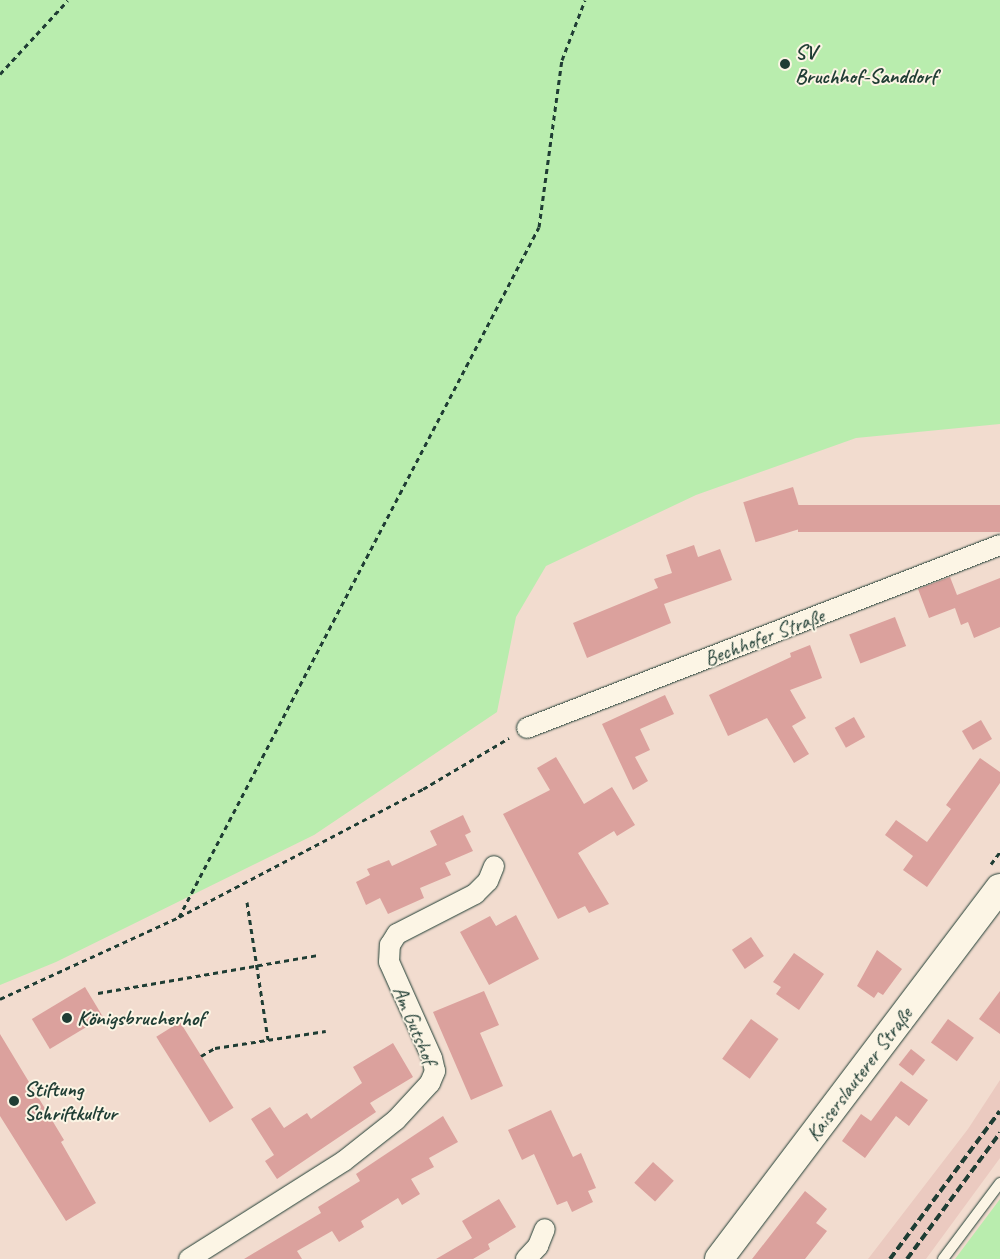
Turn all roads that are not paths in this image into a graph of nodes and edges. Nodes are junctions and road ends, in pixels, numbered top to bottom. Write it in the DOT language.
graph roads {
  1 [pos="1000,545"];
  2 [pos="527,728"];
  3 [pos="494,866"];
  4 [pos="1000,888"];
  5 [pos="1000,1183"];
  6 [pos="545,1229"];
  7 [pos="211,1253"];
  8 [pos="189,1259"];
  9 [pos="526,1259"];
  10 [pos="719,1259"];
  11 [pos="943,1259"];
  1 -- 2 [label="street, Bechhofer Straße"];
  3 -- 7 [label="street, Am Gutshof"];
  4 -- 10 [label="main road, Kaiserslauterer Straße"];
  5 -- 11 [label="lane"];
  6 -- 9 [label="street"];
  7 -- 8 [label="street, Am Gutshof"];
}
